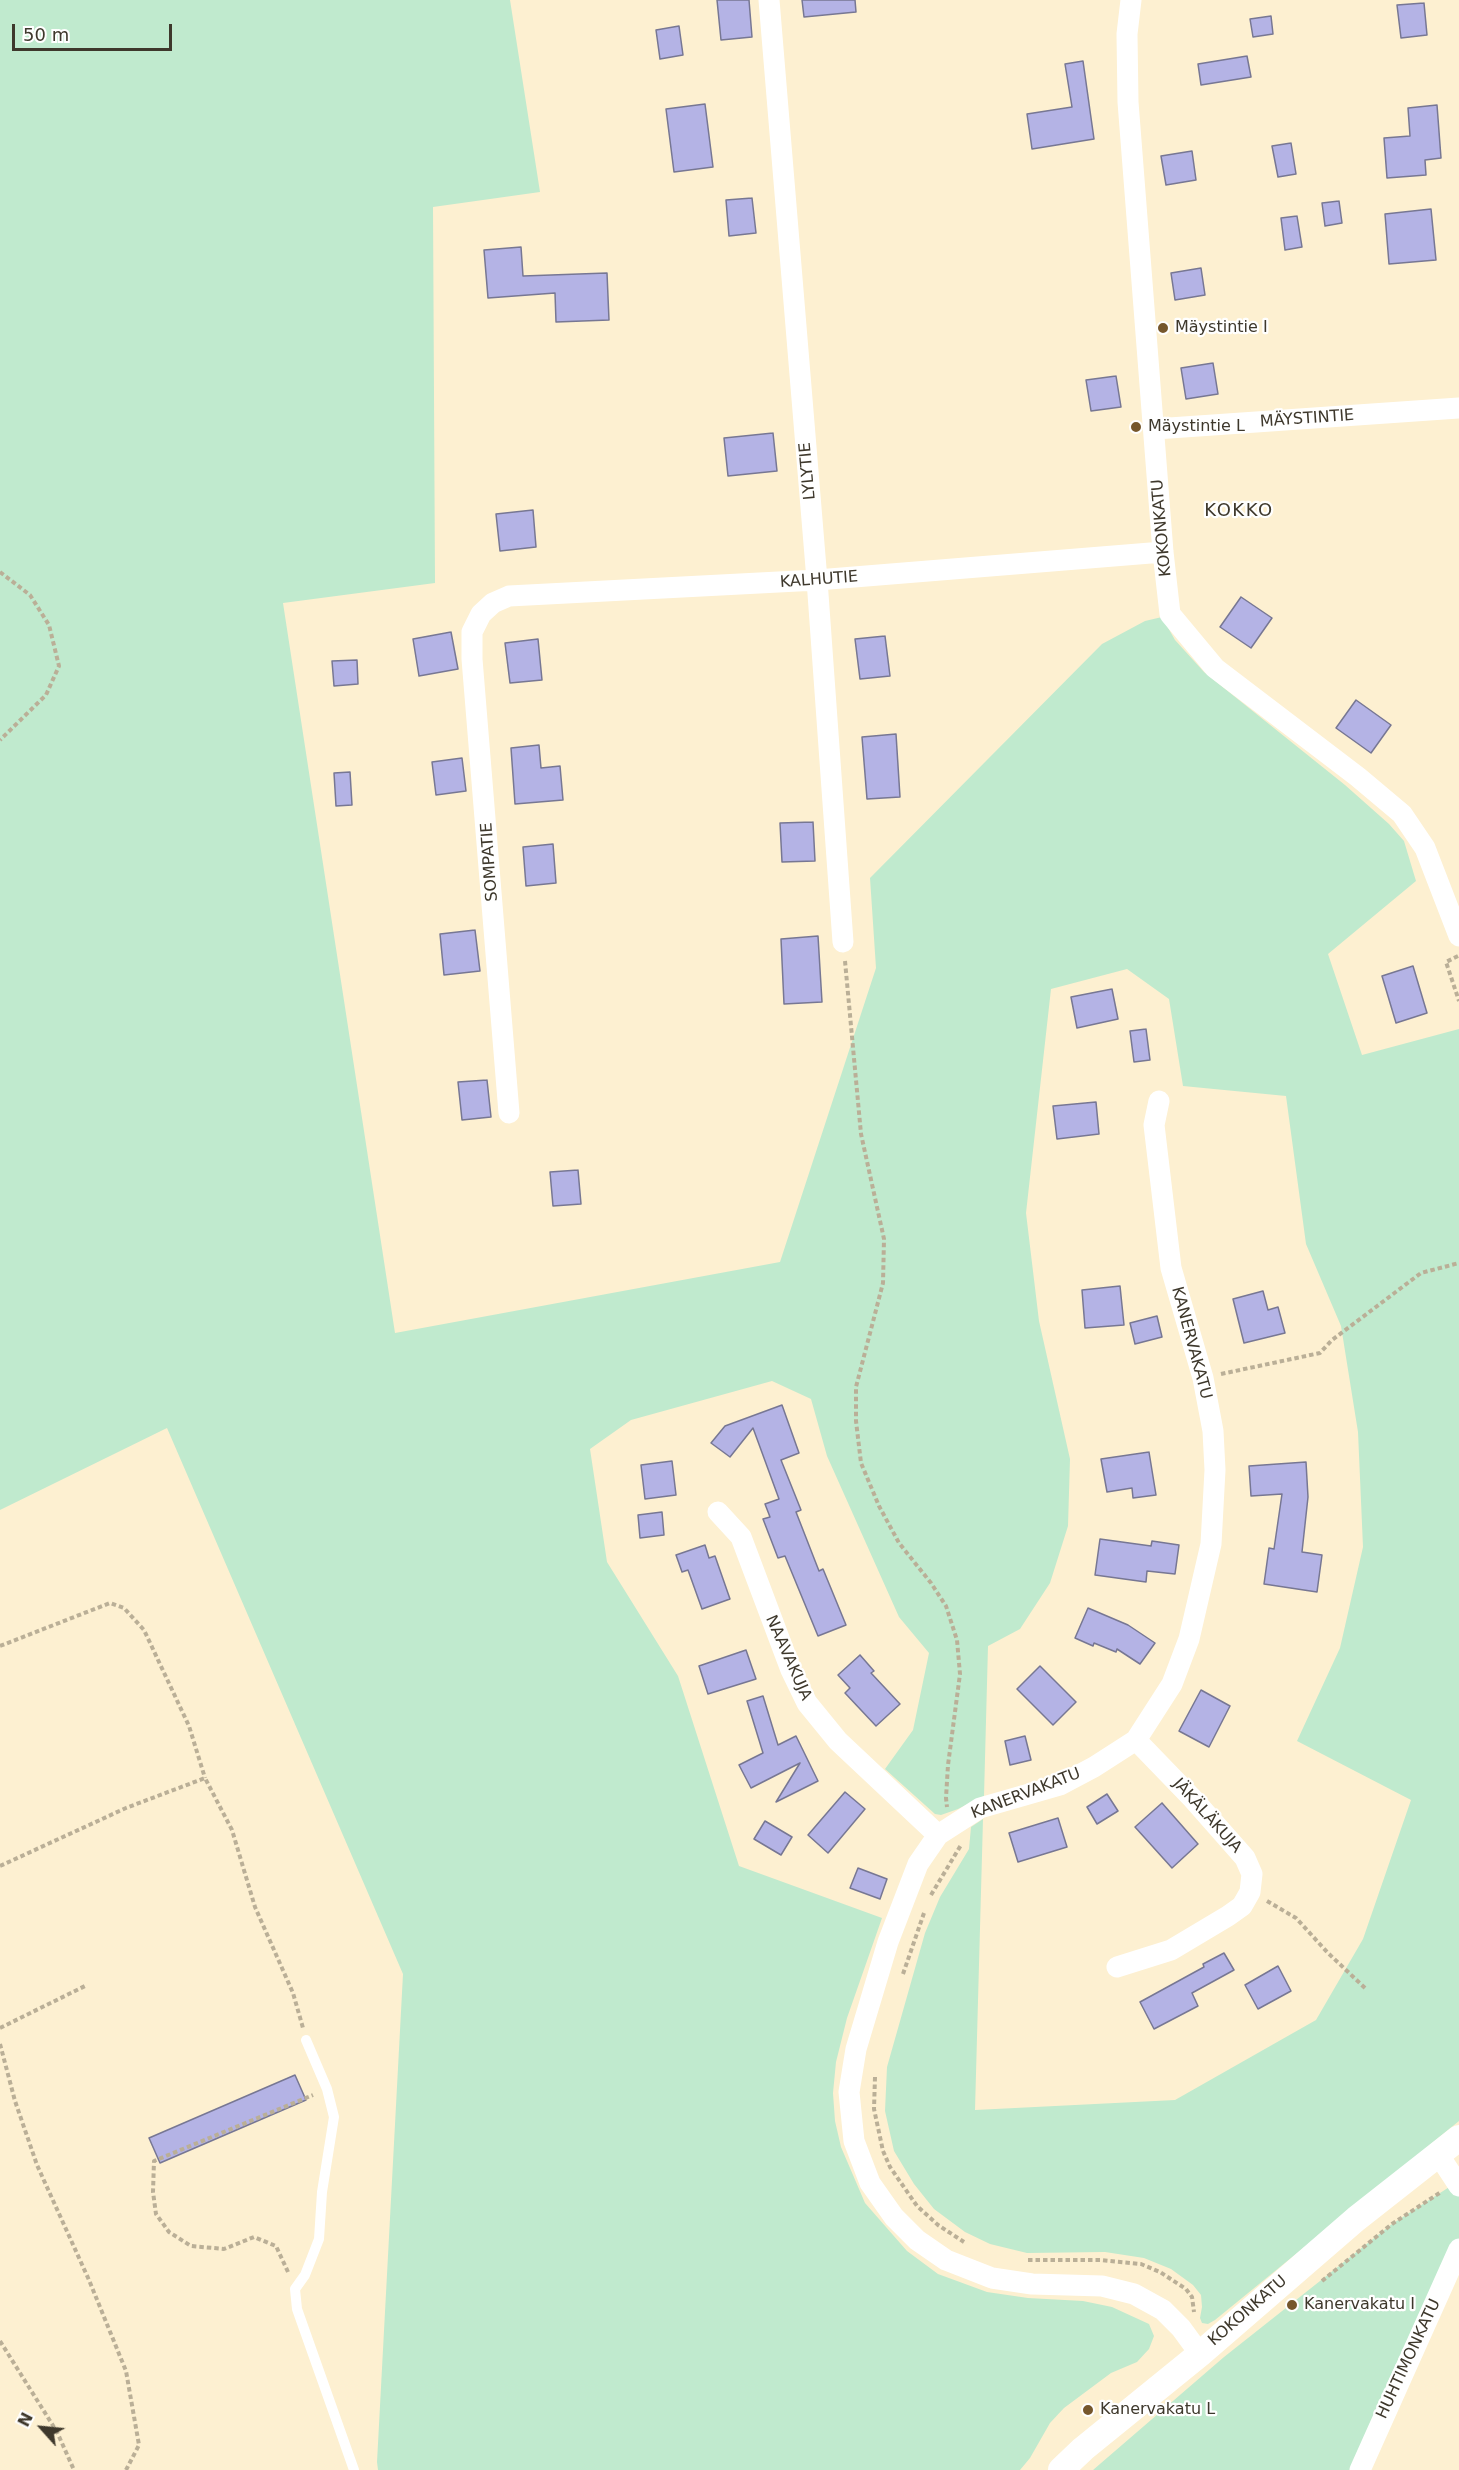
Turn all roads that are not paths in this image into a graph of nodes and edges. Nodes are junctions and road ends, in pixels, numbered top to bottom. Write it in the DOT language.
graph roads {
  1 [pos="769,0"];
  2 [pos="1131,0"];
  3 [pos="1459,408"];
  4 [pos="1155,429"];
  5 [pos="1163,552"];
  6 [pos="818,580"];
  7 [pos="481,614"];
  8 [pos="1459,936"];
  9 [pos="843,942"];
  10 [pos="1159,1101"];
  11 [pos="508,1113"];
  12 [pos="718,1512"];
  13 [pos="1136,1740"];
  14 [pos="938,1835"];
  15 [pos="1117,1967"];
  16 [pos="306,2040"];
  17 [pos="1459,2138"];
  18 [pos="1438,2154"];
  19 [pos="1459,2186"];
  20 [pos="1459,2249"];
  21 [pos="1200,2354"];
  22 [pos="354,2470"];
  23 [pos="1061,2470"];
  24 [pos="1360,2470"];
  1 -- 6 [label="street, LYLYTIE"];
  2 -- 4 [label="street, KOKONKATU"];
  3 -- 4 [label="street, MÄYSTINTIE"];
  4 -- 5 [label="street, KOKONKATU"];
  5 -- 6 [label="street, KALHUTIE"];
  5 -- 8 [label="street, KOKONKATU"];
  6 -- 7 [label="street, KALHUTIE"];
  6 -- 9 [label="street, LYLYTIE"];
  7 -- 11 [label="street, SOMPATIE"];
  10 -- 13 [label="street, KANERVAKATU"];
  12 -- 14 [label="street, NAAVAKUJA"];
  13 -- 14 [label="street, KANERVAKATU"];
  13 -- 15 [label="street, JÄKÄLÄKUJA"];
  14 -- 21 [label="street, KANERVAKATU"];
  16 -- 22 [label="lane"];
  17 -- 18 [label="street, KOKONKATU"];
  18 -- 19 [label="street"];
  18 -- 21 [label="street, KOKONKATU"];
  20 -- 24 [label="street, HUHTIMONKATU"];
  21 -- 23 [label="street, KOKONKATU"];
}
